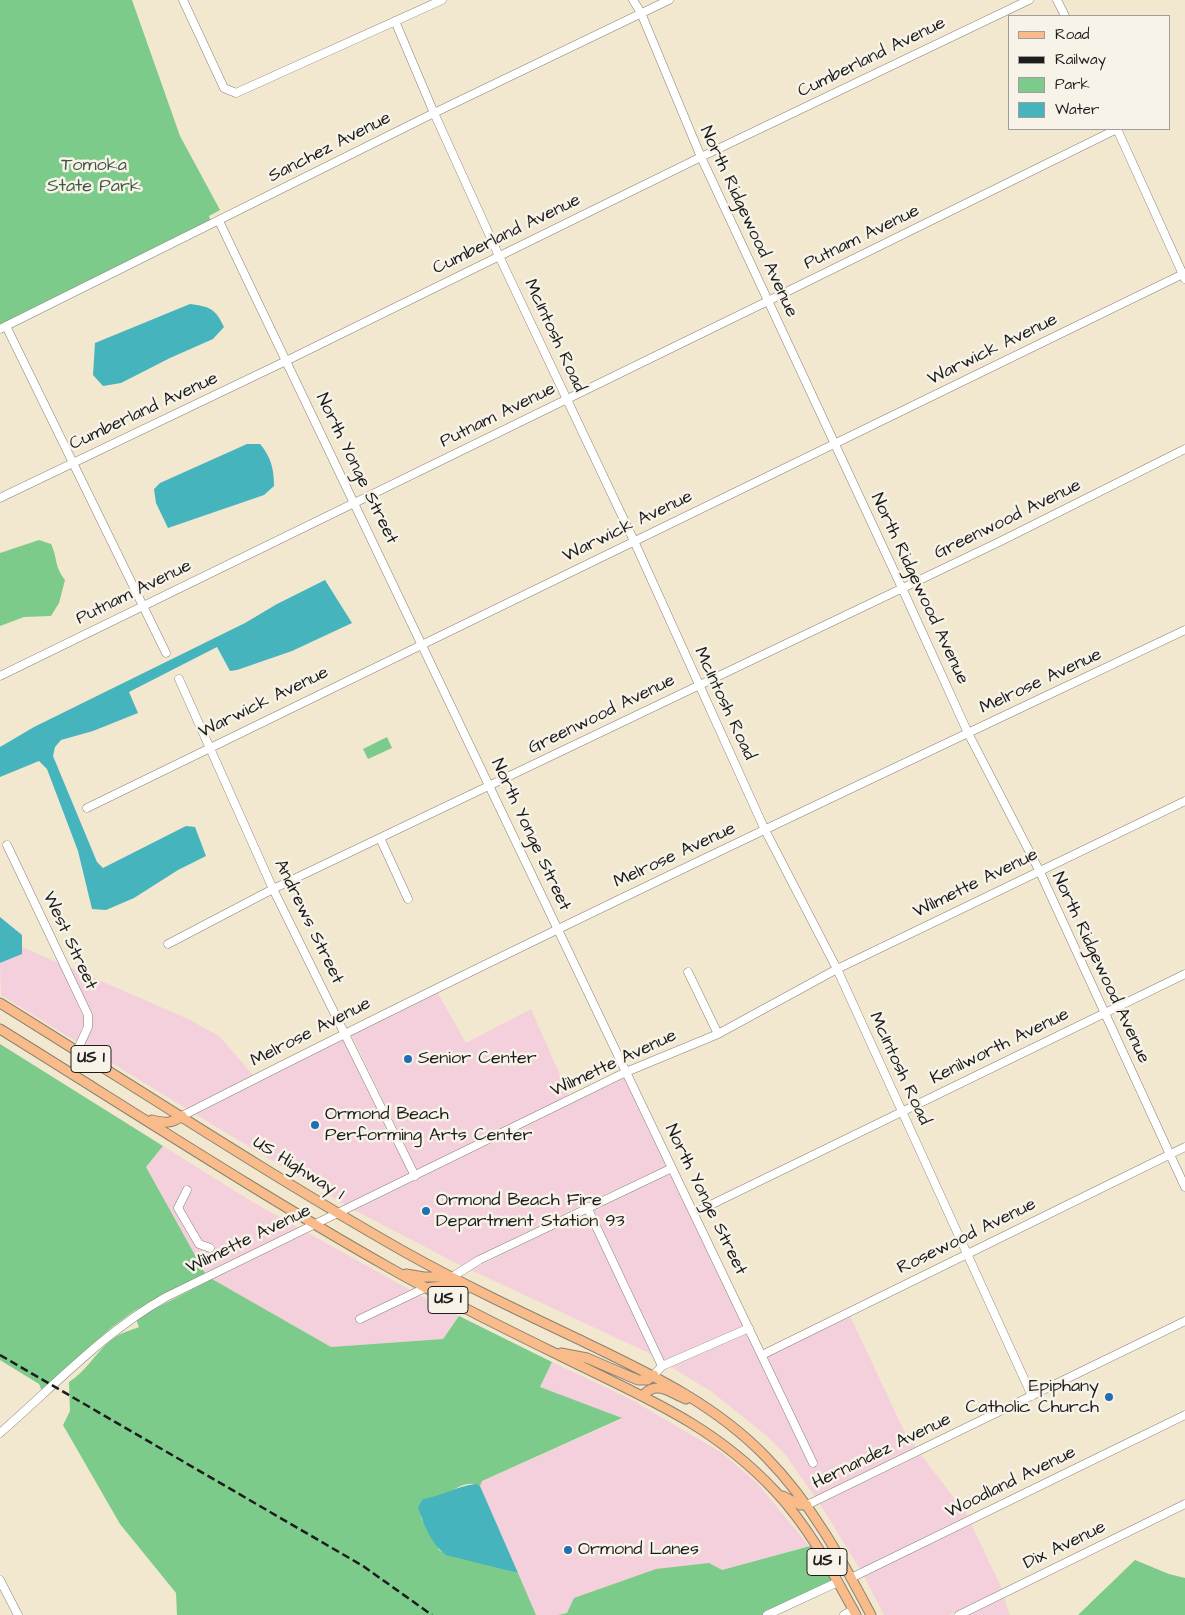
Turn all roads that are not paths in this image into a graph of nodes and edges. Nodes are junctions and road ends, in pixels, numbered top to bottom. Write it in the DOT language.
graph roads {
  1 [pos="183,0"];
  2 [pos="442,0"];
  3 [pos="633,0"];
  4 [pos="669,0"];
  5 [pos="1029,0"];
  6 [pos="1057,0"];
  7 [pos="641,13"];
  8 [pos="1064,15"];
  9 [pos="395,21"];
  10 [pos="434,113"];
  11 [pos="1115,130"];
  12 [pos="1117,130"];
  13 [pos="701,156"];
  14 [pos="219,221"];
  15 [pos="499,256"];
  16 [pos="1184,277"];
  17 [pos="768,301"];
  18 [pos="3,328"];
  19 [pos="286,362"];
  20 [pos="567,399"];
  21 [pos="835,443"];
  22 [pos="1185,449"];
  23 [pos="72,463"];
  24 [pos="0,498"];
  25 [pos="354,503"];
  26 [pos="634,541"];
  27 [pos="902,588"];
  28 [pos="143,605"];
  29 [pos="1185,630"];
  30 [pos="421,644"];
  31 [pos="166,653"];
  32 [pos="0,676"];
  33 [pos="179,679"];
  34 [pos="699,685"];
  35 [pos="968,733"];
  36 [pos="210,746"];
  37 [pos="489,786"];
  38 [pos="1185,801"];
  39 [pos="87,808"];
  40 [pos="765,830"];
  41 [pos="380,838"];
  42 [pos="7,845"];
  43 [pos="1039,870"];
  44 [pos="273,889"];
  45 [pos="408,899"];
  46 [pos="557,929"];
  47 [pos="168,944"];
  48 [pos="837,969"];
  49 [pos="688,972"];
  50 [pos="1185,974"];
  51 [pos="0,1003"];
  52 [pos="1104,1012"];
  53 [pos="0,1029"];
  54 [pos="346,1032"];
  55 [pos="718,1034"];
  56 [pos="77,1051"];
  57 [pos="626,1072"];
  58 [pos="902,1111"];
  59 [pos="182,1116"];
  60 [pos="144,1118"];
  61 [pos="1185,1147"];
  62 [pos="1170,1154"];
  63 [pos="672,1168"];
  64 [pos="415,1176"];
  65 [pos="1185,1187"];
  66 [pos="187,1190"];
  67 [pos="587,1207"];
  68 [pos="339,1213"];
  69 [pos="694,1213"];
  70 [pos="315,1225"];
  71 [pos="210,1248"];
  72 [pos="967,1254"];
  73 [pos="398,1273"];
  74 [pos="452,1277"];
  75 [pos="425,1288"];
  76 [pos="476,1289"];
  77 [pos="360,1319"];
  78 [pos="1185,1321"];
  79 [pos="749,1328"];
  80 [pos="546,1349"];
  81 [pos="762,1355"];
  82 [pos="662,1366"];
  83 [pos="654,1375"];
  84 [pos="643,1395"];
  85 [pos="1032,1396"];
  86 [pos="698,1401"];
  87 [pos="1185,1415"];
  88 [pos="0,1433"];
  89 [pos="813,1463"];
  90 [pos="776,1492"];
  91 [pos="1185,1504"];
  92 [pos="807,1506"];
  93 [pos="796,1516"];
  94 [pos="824,1530"];
  95 [pos="851,1578"];
  96 [pos="0,1580"];
  97 [pos="838,1582"];
  98 [pos="854,1613"];
  99 [pos="18,1615"];
  100 [pos="767,1615"];
  101 [pos="844,1615"];
  102 [pos="871,1615"];
  103 [pos="959,1615"];
  1 -- 9 [label="street"];
  2 -- 9 [label="street"];
  3 -- 7 [label="street, North Ridgewood Avenue"];
  4 -- 7 [label="street, Sanchez Avenue"];
  5 -- 13 [label="street, Cumberland Avenue"];
  6 -- 8 [label="street"];
  7 -- 10 [label="street, Sanchez Avenue"];
  7 -- 13 [label="street, North Ridgewood Avenue"];
  9 -- 10 [label="street, McIntosh Road"];
  10 -- 14 [label="street, Sanchez Avenue"];
  10 -- 15 [label="street, McIntosh Road"];
  11 -- 17 [label="street, Putnam Avenue"];
  12 -- 16 [label="street"];
  13 -- 15 [label="street, Cumberland Avenue"];
  13 -- 17 [label="street, North Ridgewood Avenue"];
  14 -- 18 [label="street, Sanchez Avenue"];
  14 -- 19 [label="street, North Yonge Street"];
  15 -- 19 [label="street, Cumberland Avenue"];
  15 -- 20 [label="street, McIntosh Road"];
  16 -- 21 [label="street, Warwick Avenue"];
  17 -- 20 [label="street, Putnam Avenue"];
  17 -- 21 [label="street, North Ridgewood Avenue"];
  18 -- 23 [label="street"];
  19 -- 23 [label="street, Cumberland Avenue"];
  19 -- 25 [label="street, North Yonge Street"];
  20 -- 25 [label="street, Putnam Avenue"];
  20 -- 26 [label="street, McIntosh Road"];
  21 -- 26 [label="street, Warwick Avenue"];
  21 -- 27 [label="street, North Ridgewood Avenue"];
  22 -- 27 [label="street, Greenwood Avenue"];
  23 -- 24 [label="street, Cumberland Avenue"];
  23 -- 28 [label="street"];
  25 -- 28 [label="street, Putnam Avenue"];
  25 -- 30 [label="street, North Yonge Street"];
  26 -- 30 [label="street, Warwick Avenue"];
  26 -- 34 [label="street, McIntosh Road"];
  27 -- 34 [label="street, Greenwood Avenue"];
  27 -- 35 [label="street, North Ridgewood Avenue"];
  28 -- 31 [label="street"];
  28 -- 32 [label="street, Putnam Avenue"];
  29 -- 35 [label="street, Melrose Avenue"];
  30 -- 36 [label="street, Warwick Avenue"];
  30 -- 37 [label="street, North Yonge Street"];
  33 -- 36 [label="street, Andrews Street"];
  34 -- 37 [label="street, Greenwood Avenue"];
  34 -- 40 [label="street, McIntosh Road"];
  35 -- 40 [label="street, Melrose Avenue"];
  35 -- 43 [label="street, North Ridgewood Avenue"];
  36 -- 39 [label="street, Warwick Avenue"];
  36 -- 44 [label="street, Andrews Street"];
  37 -- 41 [label="street, Greenwood Avenue"];
  37 -- 46 [label="street, North Yonge Street"];
  38 -- 43 [label="street, Wilmette Avenue"];
  40 -- 46 [label="street, Melrose Avenue"];
  40 -- 48 [label="street, McIntosh Road"];
  41 -- 44 [label="street, Greenwood Avenue"];
  41 -- 45 [label="street"];
  42 -- 56 [label="street, West Street"];
  43 -- 48 [label="street, Wilmette Avenue"];
  43 -- 52 [label="street, North Ridgewood Avenue"];
  44 -- 47 [label="street, Greenwood Avenue"];
  44 -- 54 [label="street, Andrews Street"];
  46 -- 54 [label="street, Melrose Avenue"];
  46 -- 57 [label="street, North Yonge Street"];
  48 -- 55 [label="street, Wilmette Avenue"];
  48 -- 58 [label="street, McIntosh Road"];
  49 -- 55 [label="street"];
  50 -- 52 [label="street, Kenilworth Avenue"];
  51 -- 56 [label="main road, US Highway 1 / US 1"];
  52 -- 58 [label="street, Kenilworth Avenue"];
  52 -- 62 [label="street, North Ridgewood Avenue"];
  53 -- 60 [label="main road, US 1"];
  54 -- 59 [label="street, Melrose Avenue"];
  54 -- 64 [label="street, Andrews Street"];
  55 -- 57 [label="street, Wilmette Avenue"];
  56 -- 59 [label="main road, US Highway 1 / US 1"];
  57 -- 63 [label="street, North Yonge Street"];
  57 -- 64 [label="street, Wilmette Avenue"];
  58 -- 69 [label="street, Kenilworth Avenue"];
  58 -- 72 [label="street, McIntosh Road"];
  59 -- 60 [label="main road"];
  59 -- 68 [label="main road, US Highway 1 / US 1"];
  60 -- 70 [label="main road, US 1"];
  61 -- 62 [label="street, Rosewood Avenue"];
  62 -- 65 [label="street, North Ridgewood Avenue"];
  62 -- 72 [label="street, Rosewood Avenue"];
  63 -- 67 [label="street"];
  63 -- 69 [label="street, North Yonge Street"];
  64 -- 68 [label="street, Wilmette Avenue"];
  66 -- 71 [label="street"];
  67 -- 74 [label="street"];
  67 -- 82 [label="street"];
  68 -- 70 [label="street, Wilmette Avenue"];
  68 -- 74 [label="main road, US Highway 1 / US 1"];
  69 -- 79 [label="street, North Yonge Street"];
  70 -- 73 [label="main road, US 1"];
  70 -- 88 [label="street, Wilmette Avenue"];
  72 -- 81 [label="street, Rosewood Avenue"];
  72 -- 85 [label="street, McIntosh Road"];
  73 -- 74 [label="main road"];
  73 -- 75 [label="main road, US 1"];
  74 -- 76 [label="main road, US Highway 1 / US 1"];
  75 -- 76 [label="main road"];
  75 -- 77 [label="street"];
  75 -- 80 [label="main road, US 1"];
  76 -- 83 [label="main road, US Highway 1 / US 1"];
  78 -- 85 [label="street, Hernandez Avenue"];
  79 -- 81 [label="street, North Yonge Street"];
  79 -- 82 [label="street"];
  80 -- 83 [label="main road"];
  80 -- 84 [label="main road, US 1"];
  81 -- 89 [label="street, North Yonge Street"];
  82 -- 83 [label="street"];
  83 -- 86 [label="main road, US 1"];
  84 -- 86 [label="main road"];
  84 -- 90 [label="main road, US 1"];
  85 -- 92 [label="street, Hernandez Avenue"];
  86 -- 92 [label="main road, US 1"];
  87 -- 95 [label="street, Woodland Avenue"];
  90 -- 92 [label="main road"];
  90 -- 93 [label="main road, US 1"];
  91 -- 103 [label="street, Dix Avenue"];
  92 -- 94 [label="main road, US 1"];
  93 -- 94 [label="main road"];
  93 -- 97 [label="main road, US 1"];
  94 -- 95 [label="main road, US 1"];
  95 -- 102 [label="main road, US 1"];
  96 -- 99 [label="street"];
  97 -- 98 [label="main road, US 1"];
  97 -- 100 [label="street"];
  98 -- 101 [label="street"];
}
